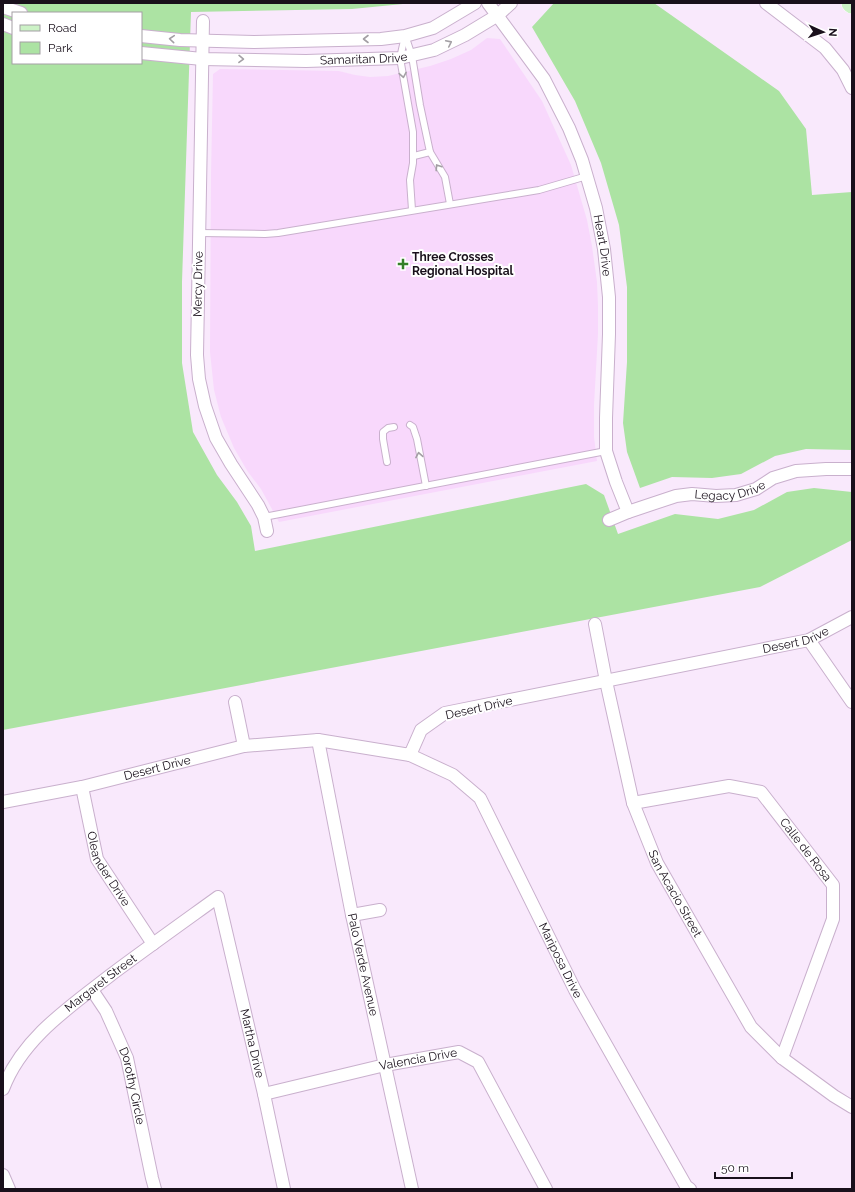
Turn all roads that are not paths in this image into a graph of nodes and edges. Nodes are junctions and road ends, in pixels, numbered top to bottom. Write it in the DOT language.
graph roads {
  1 [pos="475,3"];
  2 [pos="488,3"];
  3 [pos="512,3"];
  4 [pos="766,3"];
  5 [pos="3,7"];
  6 [pos="16,12"];
  7 [pos="498,15"];
  8 [pos="203,21"];
  9 [pos="142,36"];
  10 [pos="405,36"];
  11 [pos="202,41"];
  12 [pos="142,54"];
  13 [pos="406,57"];
  14 [pos="202,59"];
  15 [pos="852,88"];
  16 [pos="430,152"];
  17 [pos="414,156"];
  18 [pos="587,176"];
  19 [pos="450,204"];
  20 [pos="412,210"];
  21 [pos="199,233"];
  22 [pos="410,425"];
  23 [pos="394,427"];
  24 [pos="606,451"];
  25 [pos="387,462"];
  26 [pos="852,469"];
  27 [pos="426,486"];
  28 [pos="628,512"];
  29 [pos="264,517"];
  30 [pos="609,520"];
  31 [pos="267,531"];
  32 [pos="852,617"];
  33 [pos="595,624"];
  34 [pos="809,640"];
  35 [pos="606,681"];
  36 [pos="235,702"];
  37 [pos="852,702"];
  38 [pos="318,740"];
  39 [pos="244,746"];
  40 [pos="410,755"];
  41 [pos="82,787"];
  42 [pos="3,802"];
  43 [pos="633,803"];
  44 [pos="218,897"];
  45 [pos="380,910"];
  46 [pos="352,915"];
  47 [pos="153,944"];
  48 [pos="92,990"];
  49 [pos="782,1058"];
  50 [pos="385,1065"];
  51 [pos="3,1089"];
  52 [pos="264,1094"];
  53 [pos="852,1107"];
  54 [pos="3,1175"];
  55 [pos="9,1189"];
  56 [pos="155,1189"];
  57 [pos="284,1189"];
  58 [pos="412,1189"];
  59 [pos="546,1189"];
  60 [pos="690,1189"];
  1 -- 10 [label="street, Samaritan Drive"];
  2 -- 7 [label="street, Heart Drive"];
  3 -- 7 [label="street, Samaritan Drive"];
  4 -- 15 [label="street"];
  5 -- 6 [label="street"];
  13 -- 7 [label="street, Samaritan Drive, one-way"];
  7 -- 18 [label="street, Heart Drive"];
  8 -- 11 [label="street, Mercy Drive"];
  11 -- 9 [label="street, Samaritan Drive, one-way"];
  10 -- 11 [label="street, Samaritan Drive, one-way"];
  10 -- 13 [label="lane"];
  10 -- 13 [label="lane"];
  11 -- 14 [label="street, Mercy Drive"];
  12 -- 14 [label="street, Samaritan Drive"];
  14 -- 13 [label="street, Samaritan Drive, one-way"];
  13 -- 16 [label="lane"];
  13 -- 17 [label="lane, one-way"];
  14 -- 21 [label="street, Mercy Drive"];
  16 -- 17 [label="lane"];
  19 -- 16 [label="lane, one-way"];
  17 -- 20 [label="lane"];
  18 -- 19 [label="lane"];
  18 -- 24 [label="street, Heart Drive"];
  19 -- 20 [label="lane"];
  20 -- 21 [label="lane"];
  21 -- 29 [label="street, Mercy Drive"];
  27 -- 22 [label="lane, one-way"];
  23 -- 25 [label="lane"];
  24 -- 27 [label="lane"];
  24 -- 28 [label="street, Heart Drive"];
  26 -- 28 [label="street, Legacy Drive"];
  27 -- 29 [label="lane"];
  28 -- 30 [label="street, Legacy Drive"];
  29 -- 31 [label="street, Mercy Drive"];
  32 -- 34 [label="street, Desert Drive"];
  33 -- 35 [label="street, San Acacio Street"];
  34 -- 35 [label="street, Desert Drive"];
  34 -- 37 [label="street"];
  35 -- 40 [label="street, Desert Drive"];
  35 -- 43 [label="street, San Acacio Street"];
  36 -- 39 [label="street"];
  38 -- 39 [label="street, Desert Drive"];
  38 -- 40 [label="street, Desert Drive"];
  38 -- 46 [label="street, Palo Verde Avenue"];
  39 -- 41 [label="street, Desert Drive"];
  40 -- 60 [label="street, Mariposa Drive"];
  41 -- 42 [label="street, Desert Drive"];
  41 -- 47 [label="street, Oleander Drive"];
  43 -- 49 [label="street, San Acacio Street"];
  43 -- 49 [label="street, Calle de Rosa"];
  44 -- 47 [label="street, Margaret Street"];
  44 -- 52 [label="street, Martha Drive"];
  45 -- 46 [label="street"];
  46 -- 50 [label="street, Palo Verde Avenue"];
  47 -- 48 [label="street, Margaret Street"];
  48 -- 51 [label="street, Margaret Street"];
  48 -- 56 [label="street, Dorothy Circle"];
  49 -- 53 [label="street, San Acacio Street"];
  50 -- 52 [label="street, Valencia Drive"];
  50 -- 58 [label="street, Palo Verde Avenue"];
  50 -- 59 [label="street, Valencia Drive"];
  52 -- 57 [label="street, Martha Drive"];
  54 -- 55 [label="street"];
}
